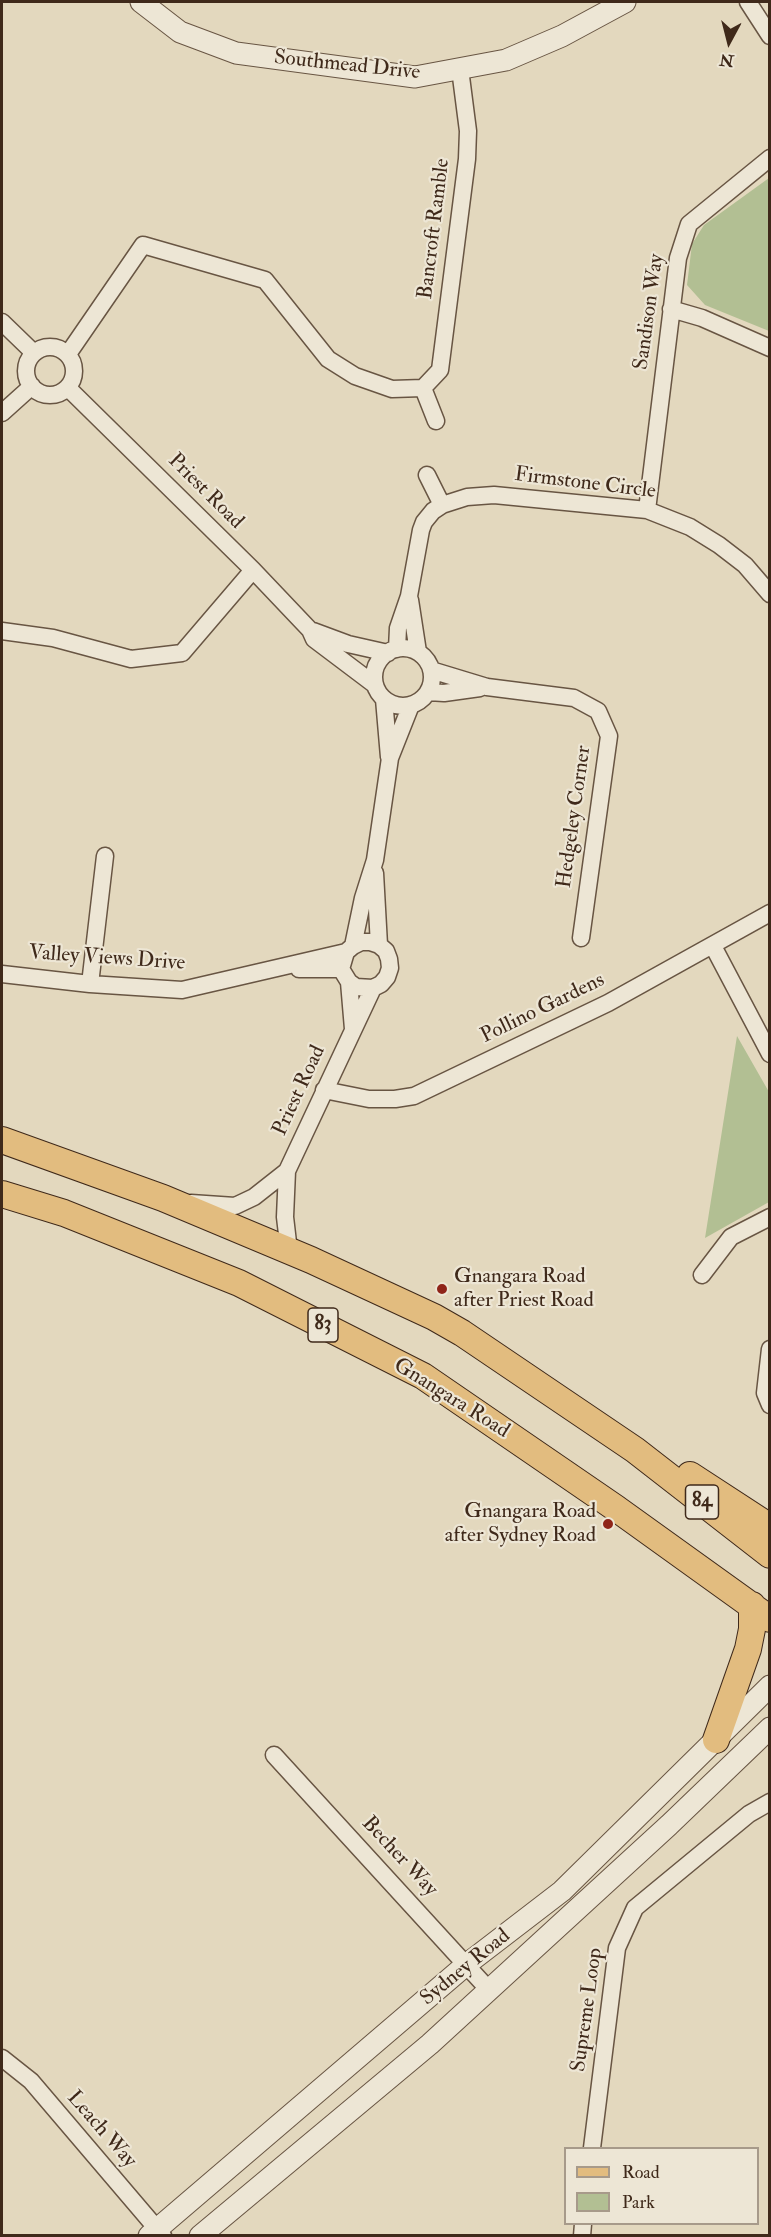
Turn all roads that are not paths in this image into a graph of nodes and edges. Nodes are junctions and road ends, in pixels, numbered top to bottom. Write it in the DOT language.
graph roads {
  1 [pos="141,2"];
  2 [pos="625,2"];
  3 [pos="748,2"];
  4 [pos="770,36"];
  5 [pos="460,69"];
  6 [pos="770,158"];
  7 [pos="671,309"];
  8 [pos="2,322"];
  9 [pos="770,348"];
  10 [pos="34,353"];
  11 [pos="68,354"];
  12 [pos="32,386"];
  13 [pos="68,388"];
  14 [pos="423,388"];
  15 [pos="2,413"];
  16 [pos="436,421"];
  17 [pos="428,475"];
  18 [pos="442,505"];
  19 [pos="647,510"];
  20 [pos="253,570"];
  21 [pos="770,594"];
  22 [pos="409,596"];
  23 [pos="310,630"];
  24 [pos="2,631"];
  25 [pos="393,651"];
  26 [pos="418,652"];
  27 [pos="431,670"];
  28 [pos="487,687"];
  29 [pos="380,692"];
  30 [pos="428,692"];
  31 [pos="411,705"];
  32 [pos="390,758"];
  33 [pos="105,856"];
  34 [pos="375,860"];
  35 [pos="770,913"];
  36 [pos="581,938"];
  37 [pos="379,945"];
  38 [pos="713,946"];
  39 [pos="350,949"];
  40 [pos="280,969"];
  41 [pos="2,974"];
  42 [pos="345,976"];
  43 [pos="90,984"];
  44 [pos="373,988"];
  45 [pos="353,1030"];
  46 [pos="770,1054"];
  47 [pos="324,1090"];
  48 [pos="2,1140"];
  49 [pos="287,1171"];
  50 [pos="2,1194"];
  51 [pos="163,1198"];
  52 [pos="770,1217"];
  53 [pos="289,1251"];
  54 [pos="702,1275"];
  55 [pos="770,1349"];
  56 [pos="770,1406"];
  57 [pos="635,1450"];
  58 [pos="770,1527"];
  59 [pos="770,1555"];
  60 [pos="761,1612"];
  61 [pos="770,1686"];
  62 [pos="770,1728"];
  63 [pos="716,1740"];
  64 [pos="274,1755"];
  65 [pos="770,1802"];
  66 [pos="468,1964"];
  67 [pos="489,1990"];
  68 [pos="2,2058"];
  69 [pos="592,2147"];
  70 [pos="157,2233"];
  71 [pos="200,2235"];
  1 -- 5 [label="street, Southmead Drive"];
  2 -- 5 [label="street, Southmead Drive"];
  3 -- 4 [label="street"];
  5 -- 14 [label="street, Bancroft Ramble"];
  6 -- 7 [label="street, Sandison Way"];
  7 -- 9 [label="street"];
  7 -- 19 [label="street, Sandison Way"];
  8 -- 10 [label="street"];
  10 -- 11 [label="street"];
  10 -- 12 [label="street"];
  11 -- 13 [label="street"];
  11 -- 14 [label="street"];
  12 -- 13 [label="street"];
  12 -- 15 [label="street"];
  13 -- 20 [label="street, Priest Road"];
  14 -- 16 [label="street"];
  17 -- 18 [label="street"];
  18 -- 19 [label="street, Firmstone Circle"];
  18 -- 22 [label="street"];
  19 -- 21 [label="street, Firmstone Circle"];
  20 -- 23 [label="street, Priest Road"];
  20 -- 24 [label="street"];
  22 -- 25 [label="street"];
  22 -- 26 [label="street"];
  23 -- 25 [label="street, Priest Road"];
  23 -- 29 [label="street, Priest Road"];
  25 -- 26 [label="street"];
  25 -- 29 [label="street"];
  26 -- 27 [label="street"];
  27 -- 28 [label="street, Hedgeley Corner"];
  27 -- 30 [label="street"];
  28 -- 30 [label="street, Hedgeley Corner"];
  28 -- 36 [label="street, Hedgeley Corner"];
  29 -- 31 [label="street"];
  29 -- 32 [label="street"];
  30 -- 31 [label="street"];
  31 -- 32 [label="street"];
  32 -- 34 [label="street"];
  33 -- 43 [label="street"];
  34 -- 37 [label="street"];
  34 -- 39 [label="street"];
  35 -- 38 [label="street, Pollino Gardens"];
  37 -- 39 [label="street"];
  37 -- 44 [label="street"];
  38 -- 46 [label="street"];
  38 -- 47 [label="street, Pollino Gardens"];
  39 -- 40 [label="street, Valley Views Drive"];
  39 -- 42 [label="street"];
  40 -- 42 [label="street, Valley Views Drive"];
  40 -- 43 [label="street, Valley Views Drive"];
  41 -- 43 [label="street, Valley Views Drive"];
  42 -- 44 [label="street"];
  42 -- 45 [label="street, Priest Road"];
  44 -- 45 [label="street, Priest Road"];
  45 -- 47 [label="street, Priest Road"];
  47 -- 49 [label="street, Priest Road"];
  48 -- 51 [label="main road"];
  49 -- 51 [label="street, Priest Road"];
  49 -- 53 [label="street, Priest Road"];
  50 -- 60 [label="main road, Gnangara Road / 83"];
  51 -- 53 [label="main road"];
  52 -- 54 [label="street"];
  53 -- 57 [label="main road"];
  55 -- 56 [label="street"];
  57 -- 58 [label="main road"];
  57 -- 59 [label="main road, 84"];
  60 -- 63 [label="main road"];
  61 -- 63 [label="street, Sydney Road"];
  62 -- 67 [label="street, Sydney Road"];
  63 -- 66 [label="street, Sydney Road"];
  64 -- 66 [label="street, Becher Way"];
  65 -- 69 [label="street, Supreme Loop"];
  66 -- 67 [label="street, Becher Way"];
  66 -- 70 [label="street, Sydney Road"];
  67 -- 71 [label="street, Sydney Road"];
  68 -- 70 [label="street, Leach Way"];
}
